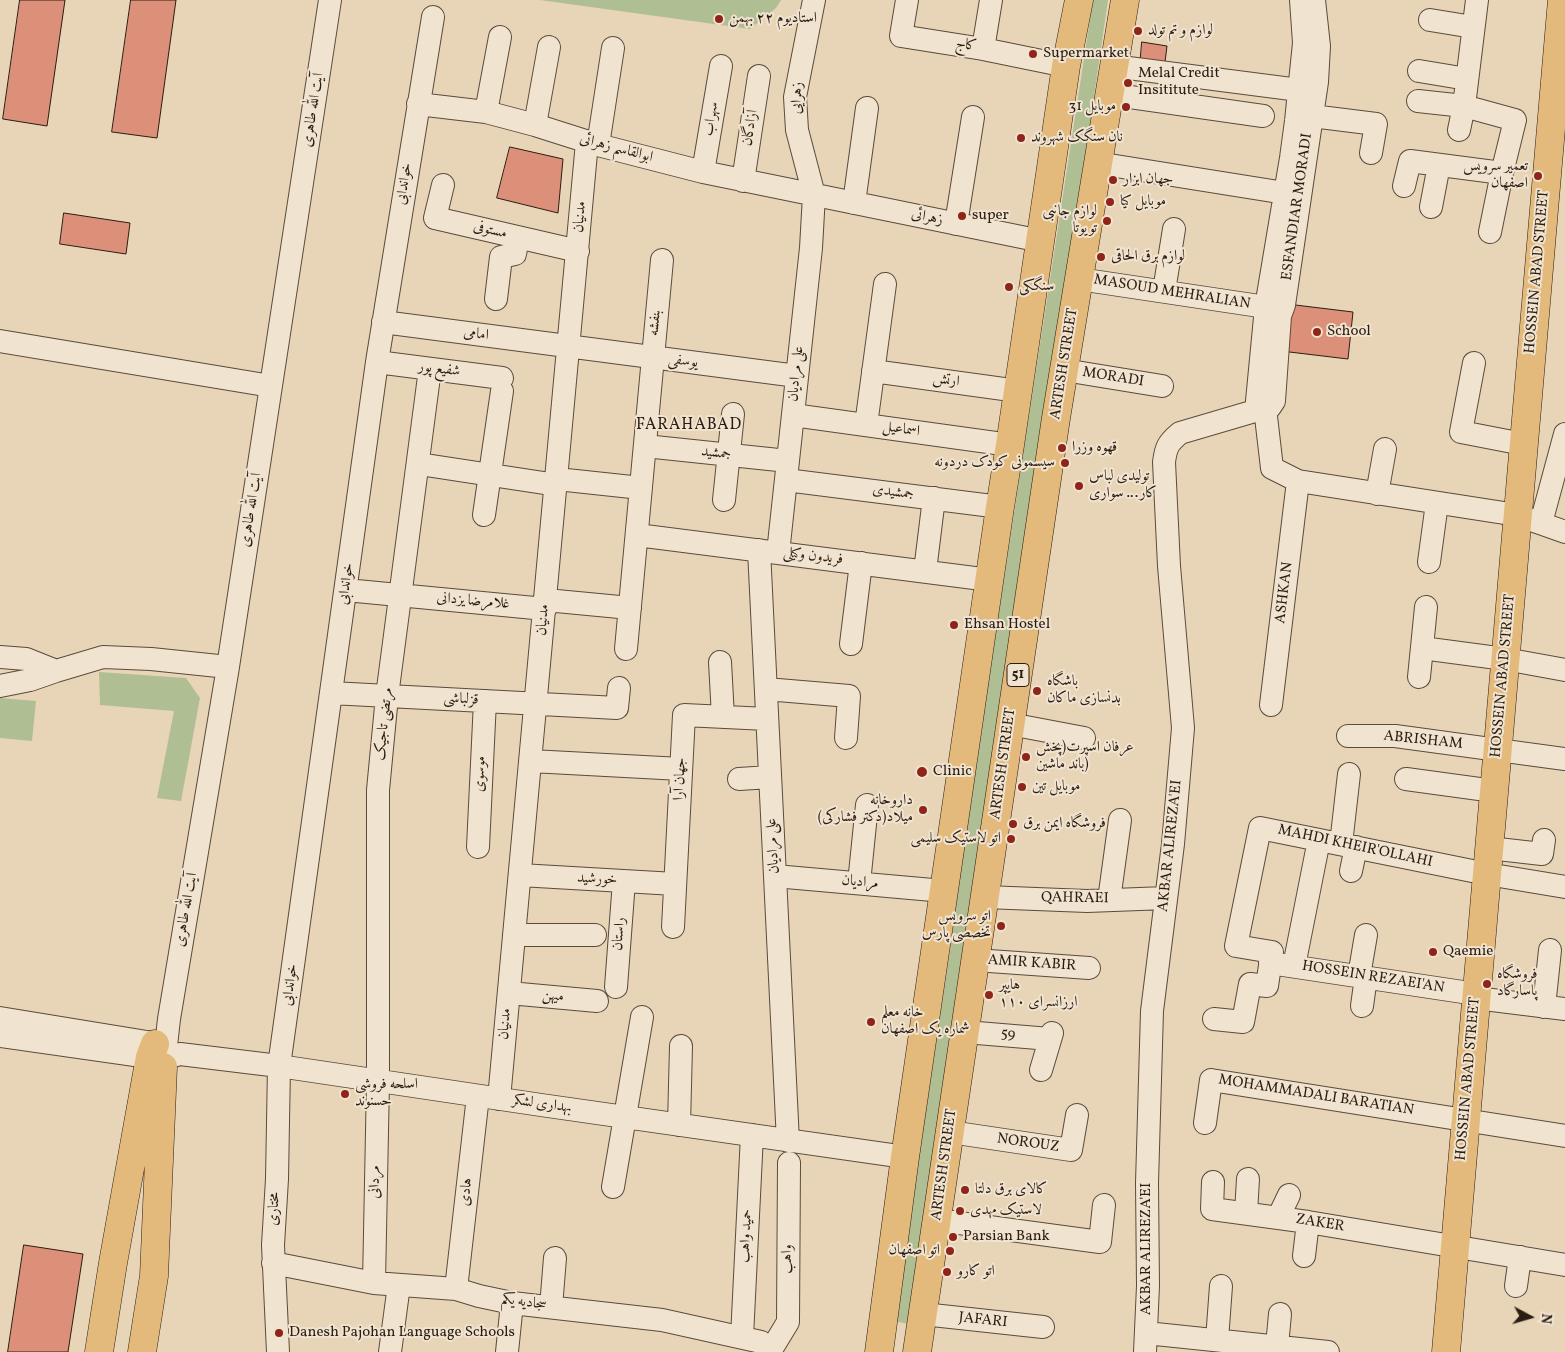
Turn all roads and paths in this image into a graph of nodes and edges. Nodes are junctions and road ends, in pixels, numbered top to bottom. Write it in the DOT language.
graph roads {
  1 [pos="330,0"];
  2 [pos="814,0"];
  3 [pos="907,0"];
  4 [pos="991,0"];
  5 [pos="1079,0"];
  6 [pos="1125,0"];
  7 [pos="1301,0"];
  8 [pos="1314,0"];
  9 [pos="1477,0"];
  10 [pos="1562,0"];
  11 [pos="1073,13"];
  12 [pos="433,17"];
  13 [pos="1430,20"];
  14 [pos="1473,27"];
  15 [pos="500,37"];
  16 [pos="549,47"];
  17 [pos="613,48"];
  18 [pos="983,49"];
  19 [pos="721,66"];
  20 [pos="1066,66"];
  21 [pos="1113,66"];
  22 [pos="1420,71"];
  23 [pos="759,76"];
  24 [pos="1467,79"];
  25 [pos="1299,90"];
  26 [pos="1109,94"];
  27 [pos="1418,101"];
  28 [pos="418,104"];
  29 [pos="1464,106"];
  30 [pos="867,108"];
  31 [pos="486,112"];
  32 [pos="1263,116"];
  33 [pos="1312,116"];
  34 [pos="973,118"];
  35 [pos="535,125"];
  36 [pos="1459,130"];
  37 [pos="1557,140"];
  38 [pos="593,143"];
  39 [pos="1371,153"];
  40 [pos="1097,163"];
  41 [pos="1439,165"];
  42 [pos="703,172"];
  43 [pos="1502,173"];
  44 [pos="743,181"];
  45 [pos="443,185"];
  46 [pos="1404,186"];
  47 [pos="1285,193"];
  48 [pos="814,195"];
  49 [pos="854,203"];
  50 [pos="1431,207"];
  51 [pos="956,224"];
  52 [pos="1174,229"];
  53 [pos="1490,232"];
  54 [pos="518,237"];
  55 [pos="1041,241"];
  56 [pos="578,251"];
  57 [pos="662,260"];
  58 [pos="1079,279"];
  59 [pos="885,284"];
  60 [pos="1164,292"];
  61 [pos="496,299"];
  62 [pos="1266,307"];
  63 [pos="383,322"];
  64 [pos="0,341"];
  65 [pos="570,347"];
  66 [pos="653,358"];
  67 [pos="377,362"];
  68 [pos="1474,363"];
  69 [pos="430,369"];
  70 [pos="1064,370"];
  71 [pos="873,371"];
  72 [pos="797,376"];
  73 [pos="271,386"];
  74 [pos="1162,386"];
  75 [pos="1018,391"];
  76 [pos="1265,408"];
  77 [pos="733,414"];
  78 [pos="793,415"];
  79 [pos="866,425"];
  80 [pos="1564,440"];
  81 [pos="1524,444"];
  82 [pos="1010,445"];
  83 [pos="645,446"];
  84 [pos="1385,449"];
  85 [pos="730,455"];
  86 [pos="419,464"];
  87 [pos="787,470"];
  88 [pos="490,475"];
  89 [pos="1298,481"];
  90 [pos="557,482"];
  91 [pos="641,488"];
  92 [pos="1377,494"];
  93 [pos="934,498"];
  94 [pos="724,500"];
  95 [pos="1437,503"];
  96 [pos="1000,507"];
  97 [pos="484,516"];
  98 [pos="1529,519"];
  99 [pos="1565,532"];
  100 [pos="637,535"];
  101 [pos="768,552"];
  102 [pos="1429,562"];
  103 [pos="861,564"];
  104 [pos="924,571"];
  105 [pos="990,580"];
  106 [pos="346,590"];
  107 [pos="401,595"];
  108 [pos="545,604"];
  109 [pos="1426,607"];
  110 [pos="630,608"];
  111 [pos="851,644"];
  112 [pos="626,648"];
  113 [pos="1422,648"];
  114 [pos="0,657"];
  115 [pos="1505,659"];
  116 [pos="720,662"];
  117 [pos="228,667"];
  118 [pos="1565,670"];
  119 [pos="56,671"];
  120 [pos="1420,677"];
  121 [pos="0,686"];
  122 [pos="618,688"];
  123 [pos="766,689"];
  124 [pos="331,693"];
  125 [pos="387,696"];
  126 [pos="485,701"];
  127 [pos="536,704"];
  128 [pos="1272,705"];
  129 [pos="723,717"];
  130 [pos="767,719"];
  131 [pos="1010,724"];
  132 [pos="1348,736"];
  133 [pos="846,738"];
  134 [pos="1084,738"];
  135 [pos="1497,749"];
  136 [pos="1565,759"];
  137 [pos="530,761"];
  138 [pos="681,769"];
  139 [pos="1349,774"];
  140 [pos="770,777"];
  141 [pos="739,779"];
  142 [pos="1406,779"];
  143 [pos="1494,791"];
  144 [pos="867,804"];
  145 [pos="1120,820"];
  146 [pos="1319,840"];
  147 [pos="1544,840"];
  148 [pos="1349,846"];
  149 [pos="478,847"];
  150 [pos="1488,861"];
  151 [pos="1351,871"];
  152 [pos="520,876"];
  153 [pos="775,876"];
  154 [pos="624,881"];
  155 [pos="859,883"];
  156 [pos="675,884"];
  157 [pos="1565,887"];
  158 [pos="944,891"];
  159 [pos="985,897"];
  160 [pos="1166,898"];
  161 [pos="1109,900"];
  162 [pos="673,927"];
  163 [pos="514,935"];
  164 [pos="595,935"];
  165 [pos="1366,935"];
  166 [pos="1550,950"];
  167 [pos="975,960"];
  168 [pos="1270,962"];
  169 [pos="1294,966"];
  170 [pos="1089,968"];
  171 [pos="1363,977"];
  172 [pos="616,987"];
  173 [pos="509,994"];
  174 [pos="1476,996"];
  175 [pos="597,1001"];
  176 [pos="1362,1006"];
  177 [pos="1554,1008"];
  178 [pos="642,1017"];
  179 [pos="0,1018"];
  180 [pos="1214,1018"];
  181 [pos="965,1032"];
  182 [pos="0,1036"];
  183 [pos="681,1046"];
  184 [pos="164,1047"];
  185 [pos="279,1066"];
  186 [pos="1041,1070"];
  187 [pos="378,1081"];
  188 [pos="488,1097"];
  189 [pos="1077,1115"];
  190 [pos="625,1117"];
  191 [pos="1466,1120"];
  192 [pos="1205,1123"];
  193 [pos="679,1125"];
  194 [pos="950,1132"];
  195 [pos="752,1135"];
  196 [pos="1565,1136"];
  197 [pos="788,1152"];
  198 [pos="905,1157"];
  199 [pos="1248,1179"];
  200 [pos="1213,1182"];
  201 [pos="614,1187"];
  202 [pos="1289,1196"];
  203 [pos="1104,1206"];
  204 [pos="1246,1213"];
  205 [pos="1278,1218"];
  206 [pos="937,1220"];
  207 [pos="1308,1222"];
  208 [pos="1455,1246"];
  209 [pos="1304,1256"];
  210 [pos="1520,1257"];
  211 [pos="555,1258"];
  212 [pos="113,1263"];
  213 [pos="273,1263"];
  214 [pos="1565,1265"];
  215 [pos="154,1276"];
  216 [pos="374,1283"];
  217 [pos="399,1285"];
  218 [pos="1220,1286"];
  219 [pos="1516,1286"];
  220 [pos="456,1289"];
  221 [pos="512,1303"];
  222 [pos="551,1307"];
  223 [pos="923,1314"];
  224 [pos="1280,1314"];
  225 [pos="1043,1327"];
  226 [pos="742,1337"];
  227 [pos="717,1342"];
  228 [pos="1145,1343"];
  229 [pos="1227,1345"];
  230 [pos="1278,1346"];
  231 [pos="771,1351"];
  232 [pos="99,1352"];
  233 [pos="142,1352"];
  234 [pos="278,1352"];
  235 [pos="390,1352"];
  236 [pos="507,1352"];
  237 [pos="879,1352"];
  238 [pos="918,1352"];
  239 [pos="1328,1352"];
  240 [pos="1446,1352"];
  1 -- 73 [label="street, آیت الله طاهری"];
  2 -- 48 [label="street, زهرایی"];
  3 -- 18 [label="street, کاج"];
  4 -- 18 [label="street"];
  5 -- 11 [label="main road"];
  6 -- 21 [label="main road, ARTESH STREET / 51"];
  7 -- 25 [label="street, ESFANDIAR MORADI"];
  8 -- 33 [label="street, ESFANDIAR MORADI"];
  9 -- 14 [label="street"];
  10 -- 37 [label="main road, HOSSEIN ABAD STREET"];
  11 -- 20 [label="main road"];
  12 -- 28 [label="street, خواندابی"];
  13 -- 14 [label="street"];
  14 -- 24 [label="street"];
  15 -- 31 [label="street"];
  16 -- 35 [label="street"];
  17 -- 38 [label="street, مدنیان"];
  18 -- 20 [label="street, کاج"];
  19 -- 42 [label="street, سهراب"];
  20 -- 55 [label="main road"];
  21 -- 25 [label="street"];
  21 -- 26 [label="main road, ARTESH STREET / 51"];
  22 -- 24 [label="street"];
  23 -- 44 [label="street, آزادگان"];
  24 -- 29 [label="street"];
  25 -- 47 [label="street, ESFANDIAR MORADI"];
  26 -- 32 [label="street"];
  26 -- 40 [label="main road, ARTESH STREET / 51"];
  27 -- 29 [label="street"];
  28 -- 31 [label="street, ابوالقاسم زهرائی"];
  28 -- 63 [label="street, خواندابی"];
  29 -- 36 [label="street"];
  29 -- 43 [label="street"];
  30 -- 49 [label="street"];
  31 -- 35 [label="street, ابوالقاسم زهرائی"];
  33 -- 39 [label="street"];
  33 -- 76 [label="street, ESFANDIAR MORADI"];
  34 -- 51 [label="street"];
  35 -- 38 [label="street, ابوالقاسم زهرائی"];
  37 -- 81 [label="main road, HOSSEIN ABAD STREET"];
  38 -- 42 [label="street, ابوالقاسم زهرائی"];
  38 -- 56 [label="street, مدنیان"];
  40 -- 47 [label="street"];
  40 -- 58 [label="main road, ARTESH STREET / 51"];
  41 -- 43 [label="street"];
  41 -- 46 [label="street"];
  41 -- 50 [label="street"];
  42 -- 44 [label="street, ابوالقاسم زهرائی"];
  43 -- 53 [label="street"];
  44 -- 48 [label="street, ابوالقاسم زهرائی"];
  45 -- 54 [label="street, مستوفی"];
  47 -- 62 [label="street, ESFANDIAR MORADI"];
  48 -- 49 [label="street, زهرائی"];
  48 -- 72 [label="street, علی مرادیان"];
  49 -- 51 [label="street, زهرائی"];
  51 -- 55 [label="street, زهرائی"];
  52 -- 60 [label="street"];
  54 -- 56 [label="street, مستوفی"];
  54 -- 61 [label="street"];
  55 -- 75 [label="main road"];
  56 -- 65 [label="street, مدنیان"];
  57 -- 66 [label="street, بنفشه"];
  58 -- 60 [label="street, MASOUD MEHRALIAN"];
  58 -- 70 [label="main road, ARTESH STREET / 51"];
  59 -- 71 [label="street"];
  60 -- 62 [label="street, MASOUD MEHRALIAN"];
  62 -- 76 [label="street, ESFANDIAR MORADI"];
  63 -- 65 [label="street, امامی"];
  63 -- 67 [label="street, خواندابی"];
  64 -- 73 [label="street"];
  65 -- 66 [label="street, یوسفی"];
  65 -- 90 [label="street, مدنیان"];
  66 -- 72 [label="street, یوسفی"];
  66 -- 83 [label="street, بنفشه"];
  67 -- 69 [label="street, شفیع پور"];
  67 -- 106 [label="street, خواندابی"];
  68 -- 81 [label="street"];
  69 -- 86 [label="street, مرتضی تاجیک"];
  69 -- 88 [label="street, شفیع پور"];
  70 -- 74 [label="street, MORADI"];
  70 -- 131 [label="main road, ARTESH STREET / 51"];
  71 -- 75 [label="street, ارتش"];
  71 -- 79 [label="street"];
  72 -- 78 [label="street, علی مرادیان"];
  73 -- 117 [label="street, آیت الله طاهری"];
  75 -- 82 [label="main road"];
  76 -- 89 [label="street, ESFANDIAR MORADI"];
  76 -- 160 [label="street, AKBAR ALIREZA'EI"];
  77 -- 85 [label="street"];
  78 -- 79 [label="street, اسماعیل"];
  78 -- 87 [label="street, علی مرادیان"];
  79 -- 82 [label="street, اسماعیل"];
  80 -- 98 [label="street"];
  81 -- 98 [label="main road, HOSSEIN ABAD STREET"];
  82 -- 96 [label="main road"];
  83 -- 85 [label="street, جمشید"];
  83 -- 91 [label="street, بنفشه"];
  84 -- 92 [label="street"];
  85 -- 87 [label="street, جمشید"];
  85 -- 94 [label="street"];
  86 -- 88 [label="street"];
  86 -- 107 [label="street, مرتضی تاجیک"];
  87 -- 93 [label="street, جمشیدی"];
  87 -- 101 [label="street, علی مرادیان"];
  88 -- 90 [label="street"];
  88 -- 97 [label="street"];
  89 -- 92 [label="street, ESFANDIAR MORADI"];
  89 -- 128 [label="street, ASHKAN"];
  90 -- 91 [label="street"];
  90 -- 108 [label="street, مدنیان"];
  91 -- 100 [label="street, بنفشه"];
  92 -- 95 [label="street, ESFANDIAR MORADI"];
  93 -- 96 [label="street, جمشیدی"];
  93 -- 104 [label="street"];
  95 -- 98 [label="street, ESFANDIAR MORADI"];
  95 -- 102 [label="street"];
  96 -- 105 [label="main road"];
  98 -- 99 [label="street, ESFANDIAR MORADI"];
  98 -- 115 [label="main road, HOSSEIN ABAD STREET"];
  100 -- 101 [label="street, فریدون وکیلی"];
  100 -- 110 [label="street, بنفشه"];
  101 -- 103 [label="street, فریدون وکیلی"];
  101 -- 123 [label="street, علی مرادیان"];
  103 -- 104 [label="street, فریدون وکیلی"];
  103 -- 111 [label="street"];
  104 -- 105 [label="street, فریدون وکیلی"];
  105 -- 158 [label="main road"];
  106 -- 107 [label="street, غلامرضا یزدانی"];
  106 -- 124 [label="street, خواندابی"];
  107 -- 108 [label="street, غلامرضا یزدانی"];
  107 -- 125 [label="street, مرتضی تاجیک"];
  108 -- 110 [label="street, غلامرضا یزدانی"];
  108 -- 127 [label="street, مدنیان"];
  109 -- 113 [label="street"];
  110 -- 112 [label="street, بنفشه"];
  113 -- 115 [label="street"];
  113 -- 120 [label="street"];
  114 -- 119 [label="street"];
  115 -- 118 [label="street"];
  115 -- 135 [label="main road, HOSSEIN ABAD STREET"];
  116 -- 129 [label="street"];
  117 -- 119 [label="street"];
  117 -- 184 [label="street, آیت الله طاهری"];
  119 -- 121 [label="street"];
  122 -- 127 [label="street, قزلباشی"];
  123 -- 130 [label="street, علی مرادیان"];
  123 -- 133 [label="street"];
  124 -- 125 [label="street, قزلباشی"];
  124 -- 185 [label="street, خواندابی"];
  125 -- 126 [label="street, قزلباشی"];
  125 -- 187 [label="street, مرتضی تاجیک"];
  126 -- 127 [label="street, قزلباشی"];
  126 -- 149 [label="street, موسوی"];
  127 -- 137 [label="street, مدنیان"];
  129 -- 130 [label="street, جهان آرا"];
  129 -- 138 [label="street, جهان آرا"];
  130 -- 140 [label="street, علی مرادیان"];
  131 -- 134 [label="street"];
  131 -- 159 [label="main road, ARTESH STREET / 51"];
  132 -- 135 [label="street, ABRISHAM"];
  135 -- 136 [label="street, ABRISHAM"];
  135 -- 143 [label="main road, HOSSEIN ABAD STREET"];
  137 -- 138 [label="street"];
  137 -- 152 [label="street, مدنیان"];
  138 -- 156 [label="street, جهان آرا"];
  139 -- 148 [label="street"];
  140 -- 141 [label="street"];
  140 -- 153 [label="street, علی مرادیان"];
  142 -- 143 [label="street"];
  143 -- 150 [label="main road, HOSSEIN ABAD STREET"];
  144 -- 155 [label="street"];
  145 -- 161 [label="street"];
  146 -- 148 [label="street, MAHDI KHEIR'OLLAHI"];
  146 -- 168 [label="street, MAHDI KHEIR'OLLAHI"];
  146 -- 169 [label="street"];
  147 -- 150 [label="street"];
  148 -- 150 [label="street, MAHDI KHEIR'OLLAHI"];
  148 -- 151 [label="street"];
  150 -- 157 [label="street"];
  150 -- 174 [label="main road, HOSSEIN ABAD STREET"];
  152 -- 154 [label="street, خورشید"];
  152 -- 163 [label="street, مدنیان"];
  153 -- 155 [label="street, مرادیان"];
  153 -- 197 [label="street, علی مرادیان"];
  154 -- 156 [label="street, خورشید"];
  154 -- 172 [label="street, راستان"];
  155 -- 158 [label="street, مرادیان"];
  156 -- 162 [label="street, جهان آرا"];
  158 -- 198 [label="main road"];
  159 -- 161 [label="street, QAHRAEI"];
  159 -- 167 [label="main road, ARTESH STREET / 51"];
  160 -- 161 [label="street, QAHRAEI"];
  160 -- 228 [label="street, AKBAR ALIREZA'EI"];
  163 -- 164 [label="street"];
  163 -- 173 [label="street, مدنیان"];
  165 -- 171 [label="street"];
  166 -- 177 [label="street"];
  167 -- 170 [label="street, AMIR KABIR"];
  167 -- 181 [label="main road, ARTESH STREET / 51"];
  168 -- 169 [label="street, HOSSEIN REZAEI'AN"];
  168 -- 180 [label="street"];
  169 -- 171 [label="street, HOSSEIN REZAEI'AN"];
  171 -- 174 [label="street, HOSSEIN REZAEI'AN"];
  171 -- 176 [label="street"];
  173 -- 175 [label="street, میهن"];
  173 -- 188 [label="street, مدنیان"];
  174 -- 177 [label="street, HOSSEIN REZAEI'AN"];
  174 -- 191 [label="main road, HOSSEIN ABAD STREET"];
  178 -- 190 [label="street"];
  179 -- 184 [label="street"];
  181 -- 186 [label="street, 59"];
  181 -- 194 [label="main road, ARTESH STREET / 51"];
  182 -- 184 [label="street"];
  183 -- 193 [label="street"];
  184 -- 185 [label="street, بهداری لشکر"];
  184 -- 212 [label="main road, آیت الله طاهری"];
  184 -- 215 [label="main road, آیت الله طاهری"];
  185 -- 187 [label="street, بهداری لشکر"];
  185 -- 213 [label="street, مختاری"];
  187 -- 188 [label="street, بهداری لشکر"];
  187 -- 216 [label="street, مردانی"];
  188 -- 190 [label="street, بهداری لشکر"];
  188 -- 220 [label="street, هادی"];
  189 -- 194 [label="street, NOROUZ"];
  190 -- 193 [label="street, بهداری لشکر"];
  190 -- 201 [label="street"];
  191 -- 192 [label="street, MOHAMMADALI BARATIAN"];
  191 -- 196 [label="street"];
  191 -- 208 [label="main road, HOSSEIN ABAD STREET"];
  193 -- 195 [label="street, بهداری لشکر"];
  194 -- 206 [label="main road, ARTESH STREET / 51"];
  195 -- 197 [label="street, بهداری لشکر"];
  195 -- 226 [label="street, حمید واهب"];
  197 -- 198 [label="street, بهداری لشکر"];
  197 -- 231 [label="street, واهب"];
  198 -- 237 [label="main road"];
  199 -- 204 [label="street"];
  200 -- 204 [label="street, ZAKER"];
  202 -- 205 [label="street"];
  203 -- 206 [label="street"];
  204 -- 205 [label="street, ZAKER"];
  205 -- 207 [label="street, ZAKER"];
  206 -- 223 [label="main road, ARTESH STREET / 51"];
  207 -- 208 [label="street, ZAKER"];
  207 -- 209 [label="street"];
  208 -- 210 [label="street, ZAKER"];
  208 -- 240 [label="main road, HOSSEIN ABAD STREET"];
  210 -- 214 [label="street, ZAKER"];
  210 -- 219 [label="street"];
  211 -- 222 [label="street"];
  212 -- 215 [label="main road"];
  212 -- 232 [label="main road, آیت الله طاهری"];
  213 -- 216 [label="street, سجادیه یکم"];
  213 -- 234 [label="street, مختاری"];
  215 -- 233 [label="main road, آیت الله طاهری"];
  216 -- 217 [label="street, سجادیه یکم"];
  217 -- 220 [label="street, سجادیه یکم"];
  217 -- 235 [label="street"];
  218 -- 229 [label="street"];
  220 -- 221 [label="street, سجادیه یکم"];
  221 -- 222 [label="street, سجادیه یکم"];
  221 -- 236 [label="street"];
  222 -- 227 [label="street, سجادیه یکم"];
  223 -- 225 [label="street, JAFARI"];
  223 -- 238 [label="main road, ARTESH STREET / 51"];
  224 -- 230 [label="street"];
  226 -- 227 [label="street, سجادیه یکم"];
  226 -- 231 [label="street, سجادیه یکم"];
  228 -- 229 [label="street"];
  229 -- 230 [label="street"];
  230 -- 239 [label="street"];
}
